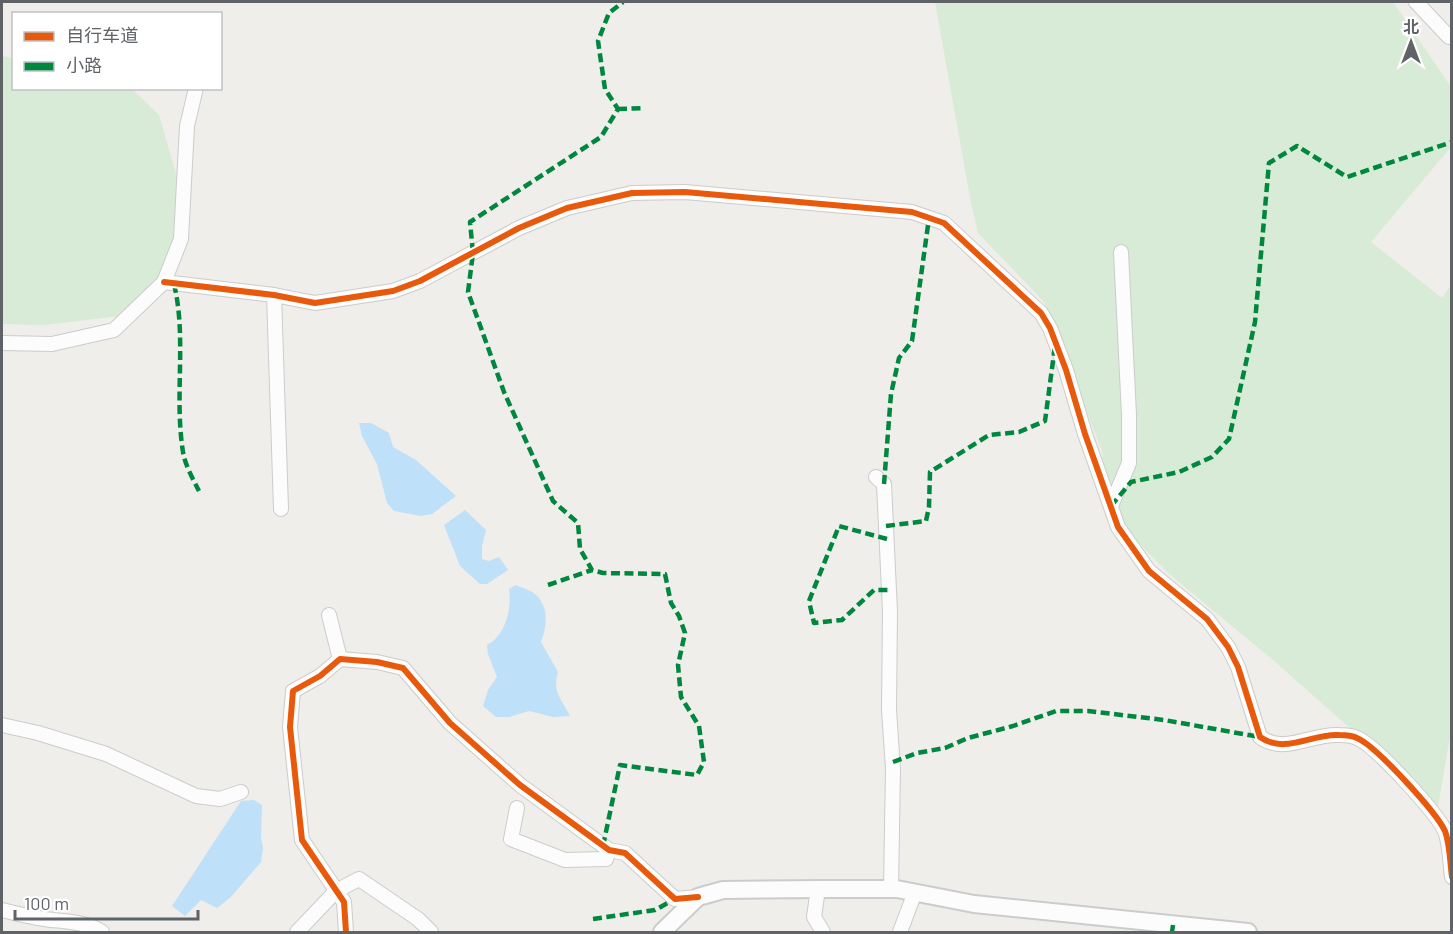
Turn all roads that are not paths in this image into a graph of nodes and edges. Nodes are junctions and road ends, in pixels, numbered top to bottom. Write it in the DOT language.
graph roads {
  1 [pos="1416,2"];
  2 [pos="1449,37"];
  3 [pos="196,90"];
  4 [pos="1121,252"];
  5 [pos="164,282"];
  6 [pos="274,295"];
  7 [pos="2,343"];
  8 [pos="876,477"];
  9 [pos="1112,506"];
  10 [pos="281,509"];
  11 [pos="329,615"];
  12 [pos="340,659"];
  13 [pos="2,725"];
  14 [pos="241,792"];
  15 [pos="517,808"];
  16 [pos="609,850"];
  17 [pos="1452,877"];
  18 [pos="818,889"];
  19 [pos="891,889"];
  20 [pos="336,891"];
  21 [pos="915,892"];
  22 [pos="698,897"];
  23 [pos="2,910"];
  24 [pos="102,933"];
  25 [pos="297,933"];
  26 [pos="346,933"];
  27 [pos="431,933"];
  28 [pos="662,933"];
  29 [pos="823,933"];
  30 [pos="900,933"];
  31 [pos="1248,933"];
  1 -- 2 [label="street"];
  3 -- 5 [label="street"];
  4 -- 9 [label="street"];
  5 -- 6 [label="street"];
  5 -- 7 [label="street"];
  6 -- 9 [label="street"];
  6 -- 10 [label="street"];
  8 -- 19 [label="street"];
  9 -- 17 [label="street"];
  11 -- 12 [label="street"];
  12 -- 16 [label="street"];
  12 -- 20 [label="street"];
  13 -- 14 [label="street"];
  15 -- 16 [label="street"];
  16 -- 22 [label="street"];
  18 -- 19 [label="street"];
  18 -- 22 [label="street"];
  18 -- 29 [label="street"];
  19 -- 21 [label="street"];
  20 -- 25 [label="street"];
  20 -- 26 [label="street"];
  20 -- 27 [label="street"];
  21 -- 30 [label="street"];
  21 -- 31 [label="street"];
  22 -- 28 [label="street"];
  23 -- 24 [label="street"];
}
